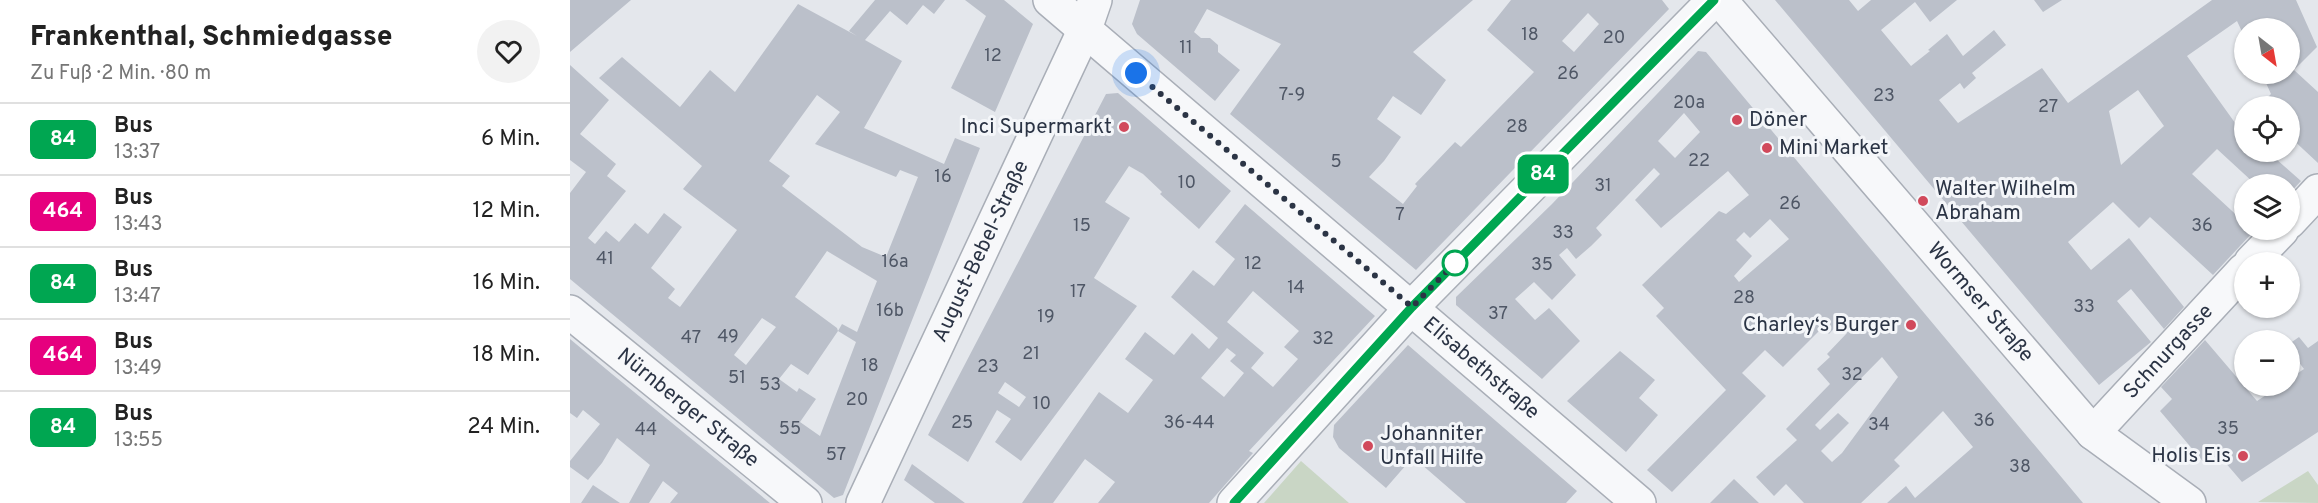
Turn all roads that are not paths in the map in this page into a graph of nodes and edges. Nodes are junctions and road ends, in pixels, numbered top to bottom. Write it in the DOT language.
graph roads {
  1 [pos="1050,0"];
  2 [pos="1714,0"];
  3 [pos="1720,0"];
  4 [pos="1090,15"];
  5 [pos="2318,190"];
  6 [pos="2300,210"];
  7 [pos="2272,240"];
  8 [pos="2261,252"];
  9 [pos="2234,281"];
  10 [pos="1412,307"];
  11 [pos="570,312"];
  12 [pos="2093,433"];
  13 [pos="2169,498"];
  14 [pos="805,503"];
  15 [pos="863,503"];
  16 [pos="1234,503"];
  17 [pos="1639,503"];
  1 -- 4 [label="street, Elisabethstraße"];
  2 -- 10 [label="street"];
  3 -- 12 [label="street, Wormser Straße"];
  4 -- 10 [label="street, Elisabethstraße"];
  4 -- 15 [label="street, August-Bebel-Straße"];
  5 -- 6 [label="street"];
  7 -- 8 [label="street"];
  9 -- 12 [label="street, Schnurgasse"];
  10 -- 16 [label="street"];
  10 -- 17 [label="street, Elisabethstraße"];
  11 -- 14 [label="street, Nürnberger Straße"];
  12 -- 13 [label="street, Wormser Straße"];
}
